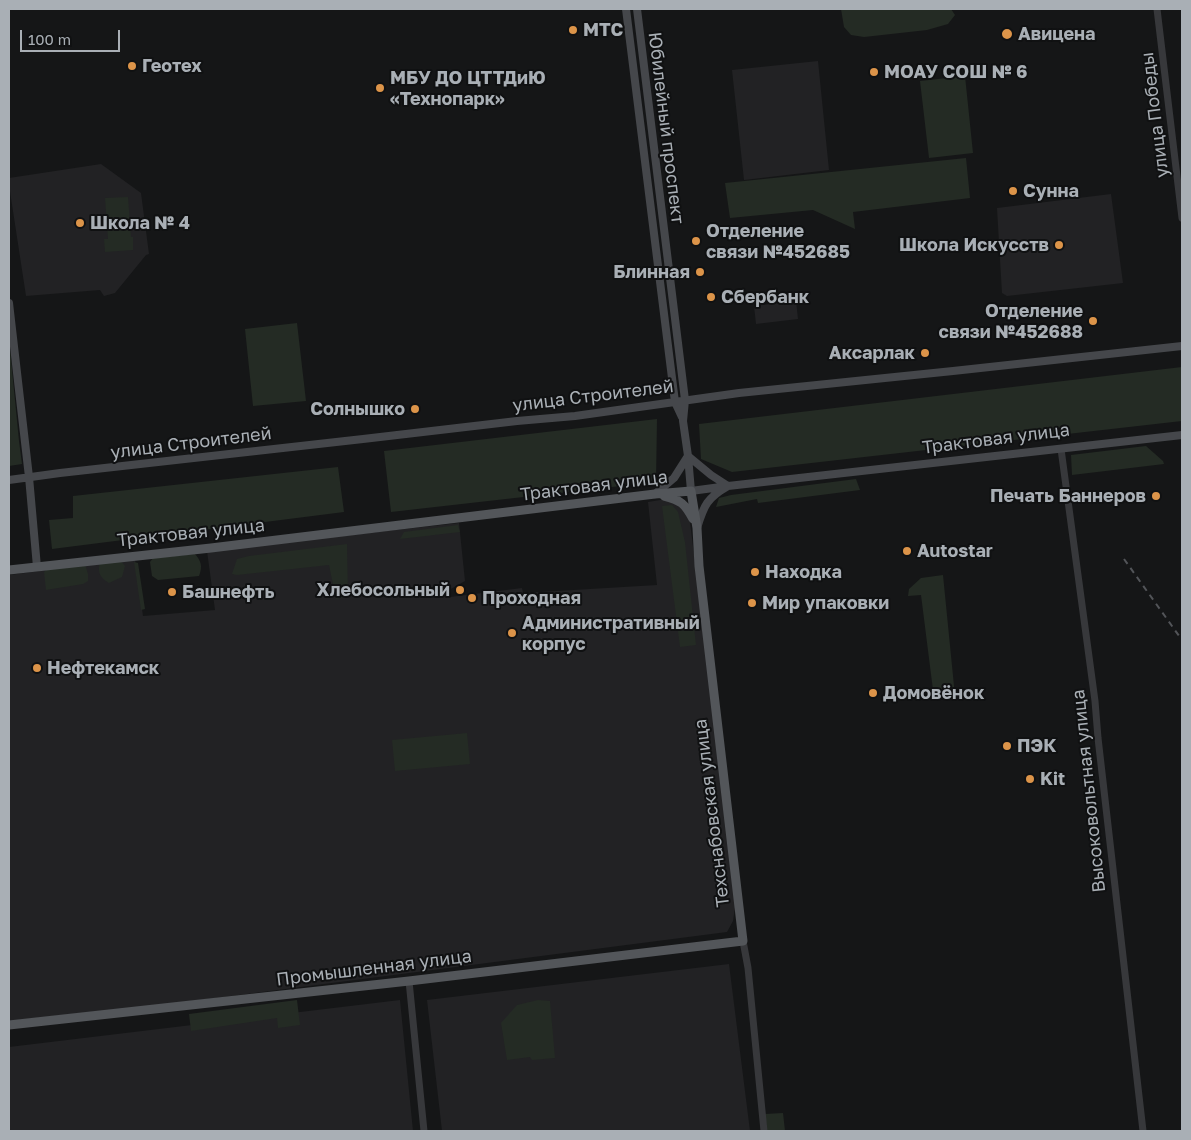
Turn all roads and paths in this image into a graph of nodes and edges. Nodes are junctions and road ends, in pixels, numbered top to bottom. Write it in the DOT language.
graph roads {
  1 [pos="626,9"];
  2 [pos="636,9"];
  3 [pos="1158,9"];
  4 [pos="1182,218"];
  5 [pos="9,302"];
  6 [pos="1182,346"];
  7 [pos="685,400"];
  8 [pos="675,402"];
  9 [pos="683,421"];
  10 [pos="1182,434"];
  11 [pos="1061,449"];
  12 [pos="688,456"];
  13 [pos="29,477"];
  14 [pos="9,480"];
  15 [pos="728,486"];
  16 [pos="692,491"];
  17 [pos="655,494"];
  18 [pos="697,528"];
  19 [pos="38,566"];
  20 [pos="9,570"];
  21 [pos="743,942"];
  22 [pos="409,981"];
  23 [pos="9,1026"];
  24 [pos="424,1131"];
  25 [pos="764,1131"];
  26 [pos="1142,1131"];
  1 -- 8 [label="main road"];
  2 -- 7 [label="main road, Юбилейный проспект"];
  3 -- 4 [label="street, улица Победы"];
  5 -- 13 [label="main road"];
  6 -- 7 [label="main road, улица Строителей"];
  7 -- 8 [label="main road, улица Строителей"];
  7 -- 9 [label="main road, Юбилейный проспект"];
  8 -- 9 [label="main road"];
  8 -- 13 [label="main road, улица Строителей"];
  9 -- 12 [label="main road"];
  10 -- 11 [label="main road, Трактовая улица"];
  11 -- 15 [label="main road, Трактовая улица"];
  11 -- 26 [label="street, Высоковольтная улица"];
  12 -- 15 [label="main road"];
  12 -- 16 [label="main road"];
  12 -- 17 [label="main road"];
  13 -- 14 [label="main road, улица Строителей"];
  13 -- 19 [label="main road"];
  15 -- 16 [label="main road, Трактовая улица"];
  15 -- 18 [label="main road"];
  16 -- 17 [label="main road, Трактовая улица"];
  16 -- 18 [label="main road, Техснабовская улица"];
  17 -- 18 [label="main road"];
  17 -- 19 [label="main road, Трактовая улица"];
  18 -- 21 [label="main road, Техснабовская улица"];
  19 -- 20 [label="main road, Трактовая улица"];
  21 -- 22 [label="main road, Промышленная улица"];
  21 -- 25 [label="street, Техснабовская улица"];
  22 -- 23 [label="main road, Промышленная улица"];
  22 -- 24 [label="street"];
}
